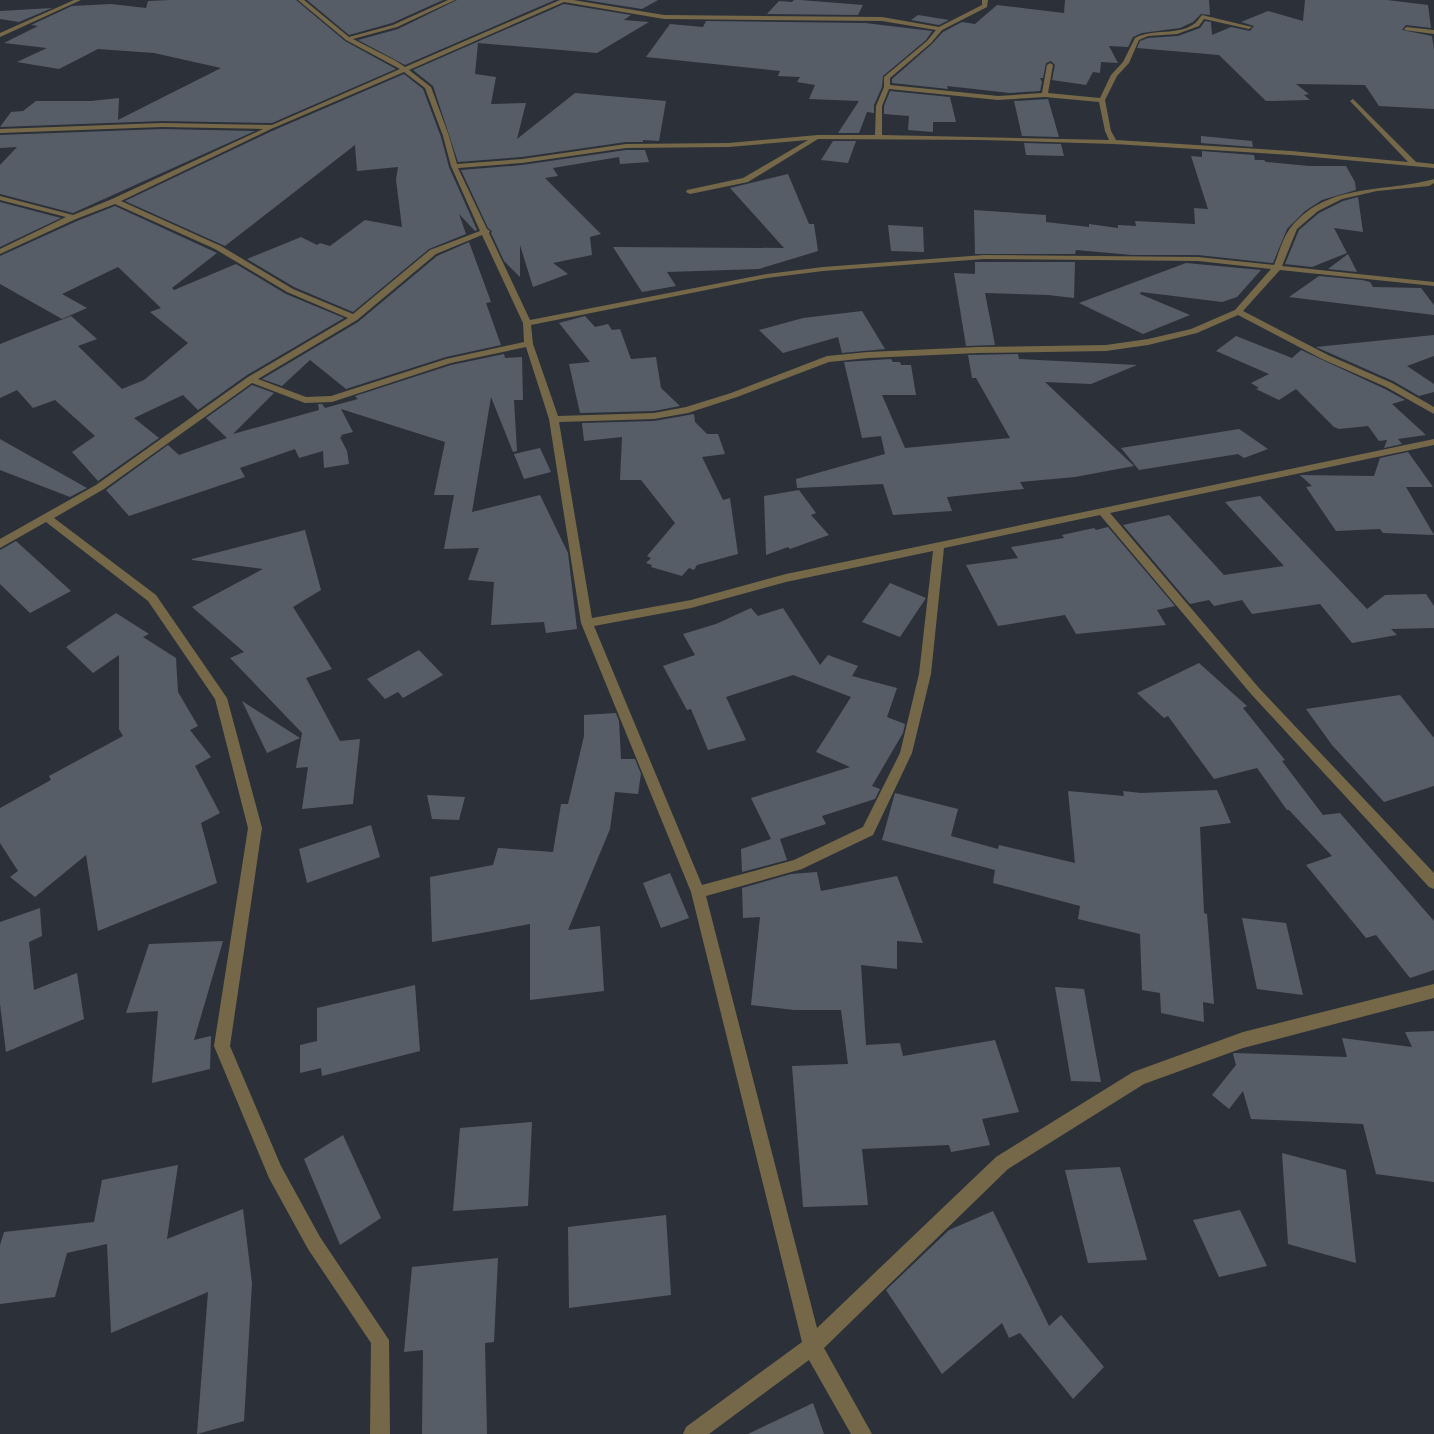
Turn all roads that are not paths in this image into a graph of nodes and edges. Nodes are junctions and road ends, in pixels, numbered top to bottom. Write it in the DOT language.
graph roads {
  1 [pos="78,0"];
  2 [pos="301,0"];
  3 [pos="452,0"];
  4 [pos="564,0"];
  5 [pos="985,0"];
  6 [pos="1249,27"];
  7 [pos="940,29"];
  8 [pos="1406,30"];
  9 [pos="1434,32"];
  10 [pos="0,35"];
  11 [pos="348,39"];
  12 [pos="1050,65"];
  13 [pos="406,70"];
  14 [pos="887,88"];
  15 [pos="1045,95"];
  16 [pos="1102,100"];
  17 [pos="1353,100"];
  18 [pos="273,127"];
  19 [pos="0,131"];
  20 [pos="818,138"];
  21 [pos="878,138"];
  22 [pos="1114,142"];
  23 [pos="1414,164"];
  24 [pos="454,166"];
  25 [pos="1434,166"];
  26 [pos="1434,181"];
  27 [pos="690,192"];
  28 [pos="0,198"];
  29 [pos="115,201"];
  30 [pos="74,217"];
  31 [pos="486,231"];
  32 [pos="0,252"];
  33 [pos="1277,268"];
  34 [pos="1434,284"];
  35 [pos="1238,312"];
  36 [pos="354,318"];
  37 [pos="527,323"];
  38 [pos="529,344"];
  39 [pos="252,379"];
  40 [pos="1434,411"];
  41 [pos="554,419"];
  42 [pos="1434,442"];
  43 [pos="1102,512"];
  44 [pos="47,518"];
  45 [pos="0,544"];
  46 [pos="939,546"];
  47 [pos="587,623"];
  48 [pos="1434,883"];
  49 [pos="698,892"];
  50 [pos="1434,991"];
  51 [pos="812,1346"];
  52 [pos="380,1434"];
  53 [pos="693,1434"];
  54 [pos="862,1434"];
  1 -- 10 [label="street"];
  2 -- 11 [label="street"];
  3 -- 11 [label="street"];
  4 -- 7 [label="street"];
  4 -- 13 [label="street"];
  5 -- 7 [label="street"];
  6 -- 16 [label="street"];
  7 -- 14 [label="street"];
  8 -- 9 [label="street"];
  11 -- 13 [label="street"];
  12 -- 15 [label="street"];
  13 -- 18 [label="street"];
  13 -- 24 [label="street"];
  14 -- 15 [label="street"];
  14 -- 21 [label="street"];
  15 -- 16 [label="street"];
  16 -- 22 [label="street"];
  17 -- 23 [label="street"];
  18 -- 19 [label="street"];
  18 -- 29 [label="street"];
  20 -- 21 [label="street"];
  20 -- 24 [label="street"];
  20 -- 27 [label="street"];
  21 -- 22 [label="street"];
  22 -- 23 [label="street"];
  23 -- 25 [label="street"];
  24 -- 31 [label="street"];
  26 -- 33 [label="street"];
  28 -- 30 [label="street"];
  29 -- 30 [label="street"];
  29 -- 36 [label="street"];
  30 -- 32 [label="street"];
  31 -- 36 [label="street"];
  31 -- 37 [label="street"];
  33 -- 34 [label="street"];
  33 -- 35 [label="street"];
  33 -- 37 [label="street"];
  35 -- 40 [label="street"];
  35 -- 41 [label="street"];
  36 -- 39 [label="street"];
  37 -- 38 [label="street"];
  38 -- 39 [label="street"];
  38 -- 41 [label="street"];
  39 -- 44 [label="street"];
  41 -- 47 [label="street"];
  42 -- 43 [label="street"];
  43 -- 46 [label="street"];
  43 -- 48 [label="street"];
  44 -- 45 [label="street"];
  44 -- 52 [label="street"];
  46 -- 47 [label="street"];
  46 -- 49 [label="street"];
  47 -- 49 [label="street"];
  49 -- 51 [label="street"];
  50 -- 51 [label="street"];
  51 -- 53 [label="street"];
  51 -- 54 [label="street"];
}
